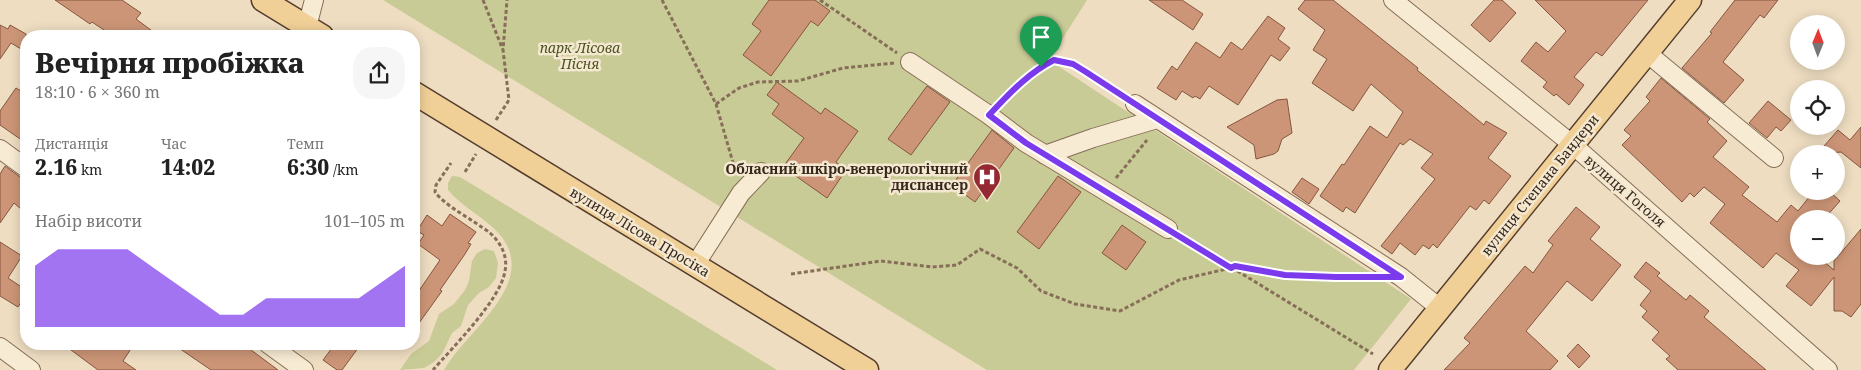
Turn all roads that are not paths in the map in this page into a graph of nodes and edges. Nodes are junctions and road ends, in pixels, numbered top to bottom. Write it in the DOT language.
graph roads {
  1 [pos="263,0"];
  2 [pos="314,0"];
  3 [pos="1393,0"];
  4 [pos="1690,0"];
  5 [pos="312,30"];
  6 [pos="315,30"];
  7 [pos="1646,53"];
  8 [pos="910,62"];
  9 [pos="420,97"];
  10 [pos="1135,104"];
  11 [pos="1160,121"];
  12 [pos="1573,145"];
  13 [pos="0,149"];
  14 [pos="1045,154"];
  15 [pos="1774,158"];
  16 [pos="20,164"];
  17 [pos="761,172"];
  18 [pos="1168,229"];
  19 [pos="695,265"];
  20 [pos="1441,309"];
  21 [pos="0,347"];
  22 [pos="276,350"];
  23 [pos="31,370"];
  24 [pos="304,370"];
  25 [pos="867,370"];
  26 [pos="1390,370"];
  27 [pos="1828,370"];
  1 -- 5 [label="main road"];
  2 -- 6 [label="street"];
  3 -- 12 [label="street, вулиця Гоголя"];
  4 -- 7 [label="main road, вулиця Степана Бандери"];
  7 -- 12 [label="main road, вулиця Степана Бандери"];
  7 -- 15 [label="street"];
  8 -- 14 [label="street"];
  9 -- 19 [label="main road, вулиця Лісова Просіка"];
  10 -- 11 [label="street"];
  11 -- 14 [label="street"];
  11 -- 20 [label="street"];
  12 -- 20 [label="main road, вулиця Степана Бандери"];
  12 -- 27 [label="street, вулиця Гоголя"];
  13 -- 16 [label="street"];
  14 -- 18 [label="street"];
  17 -- 19 [label="street"];
  19 -- 25 [label="main road, вулиця Лісова Просіка"];
  20 -- 26 [label="main road, вулиця Степана Бандери"];
  21 -- 23 [label="street"];
  22 -- 24 [label="street"];
}
